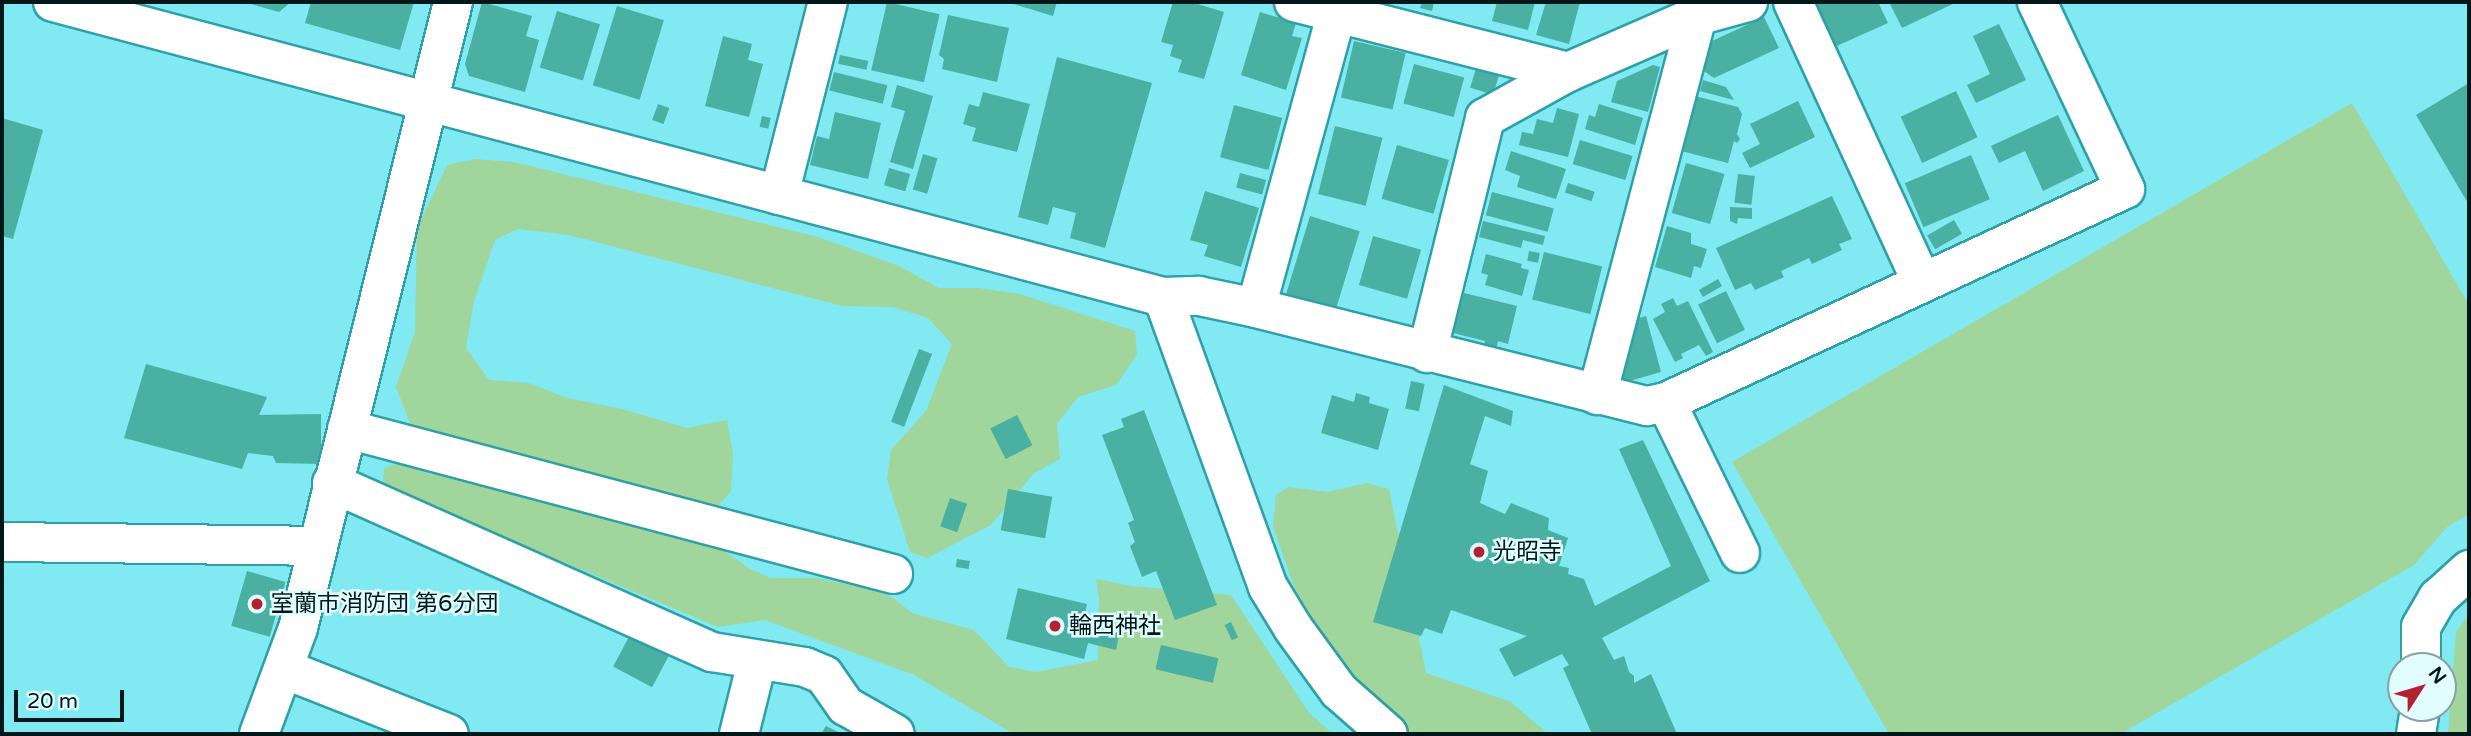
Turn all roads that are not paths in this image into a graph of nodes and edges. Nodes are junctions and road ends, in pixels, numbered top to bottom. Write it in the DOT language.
graph roads {
  1 [pos="53,2"];
  2 [pos="453,2"];
  3 [pos="828,2"];
  4 [pos="1294,2"];
  5 [pos="1748,2"];
  6 [pos="1793,2"];
  7 [pos="2037,2"];
  8 [pos="1699,9"];
  9 [pos="1337,12"];
  10 [pos="1568,72"];
  11 [pos="427,101"];
  12 [pos="779,195"];
  13 [pos="1922,282"];
  14 [pos="1163,297"];
  15 [pos="1256,308"];
  16 [pos="1427,353"];
  17 [pos="1597,394"];
  18 [pos="1666,402"];
  19 [pos="347,429"];
  20 [pos="332,483"];
  21 [pos="2,542"];
  22 [pos="317,546"];
  23 [pos="1740,553"];
  24 [pos="2469,570"];
  25 [pos="893,574"];
  26 [pos="2421,652"];
  27 [pos="757,662"];
  28 [pos="284,669"];
  29 [pos="259,734"];
  30 [pos="449,734"];
  31 [pos="739,734"];
  32 [pos="895,734"];
  33 [pos="1388,734"];
  1 -- 11 [label="street"];
  2 -- 11 [label="street"];
  3 -- 12 [label="street"];
  4 -- 9 [label="street"];
  5 -- 8 [label="street"];
  6 -- 13 [label="street"];
  7 -- 13 [label="street"];
  8 -- 10 [label="street"];
  8 -- 17 [label="street"];
  9 -- 10 [label="street"];
  9 -- 15 [label="street"];
  10 -- 16 [label="street"];
  11 -- 12 [label="street"];
  11 -- 19 [label="street"];
  12 -- 14 [label="street"];
  13 -- 18 [label="street"];
  14 -- 15 [label="street"];
  14 -- 33 [label="street"];
  15 -- 16 [label="street"];
  16 -- 17 [label="street"];
  17 -- 18 [label="street"];
  18 -- 23 [label="street"];
  19 -- 20 [label="street"];
  19 -- 25 [label="street"];
  20 -- 22 [label="street"];
  20 -- 27 [label="street"];
  21 -- 22 [label="street"];
  22 -- 28 [label="street"];
  24 -- 26 [label="street"];
  27 -- 31 [label="street"];
  27 -- 32 [label="street"];
  28 -- 29 [label="street"];
  28 -- 30 [label="street"];
}
